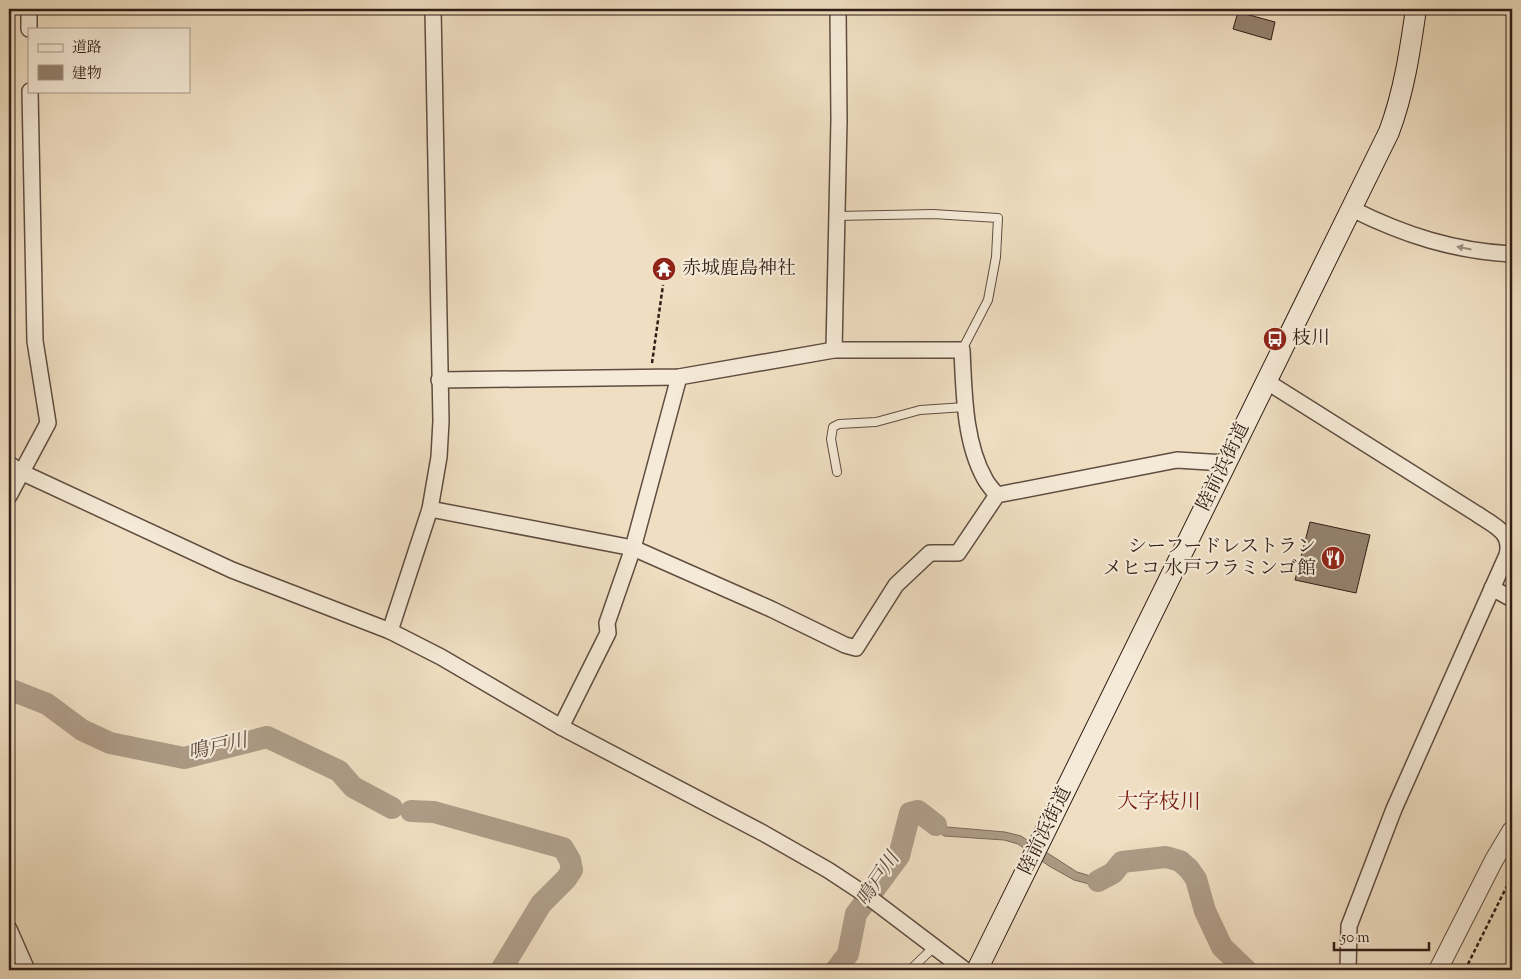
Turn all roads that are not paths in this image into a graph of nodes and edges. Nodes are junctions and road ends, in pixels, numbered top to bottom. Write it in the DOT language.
graph roads {
  1 [pos="29,9"];
  2 [pos="433,9"];
  3 [pos="838,9"];
  4 [pos="1416,9"];
  5 [pos="29,28"];
  6 [pos="30,92"];
  7 [pos="1352,208"];
  8 [pos="837,216"];
  9 [pos="1512,254"];
  10 [pos="834,350"];
  11 [pos="962,350"];
  12 [pos="679,377"];
  13 [pos="439,380"];
  14 [pos="1266,381"];
  15 [pos="965,407"];
  16 [pos="1226,463"];
  17 [pos="15,468"];
  18 [pos="837,472"];
  19 [pos="997,495"];
  20 [pos="9,496"];
  21 [pos="430,509"];
  22 [pos="633,548"];
  23 [pos="1492,588"];
  24 [pos="1512,599"];
  25 [pos="390,631"];
  26 [pos="561,727"];
  27 [pos="1512,830"];
  28 [pos="9,929"];
  29 [pos="934,947"];
  30 [pos="27,970"];
  31 [pos="910,970"];
  32 [pos="966,970"];
  33 [pos="977,970"];
  34 [pos="1346,970"];
  35 [pos="1438,970"];
  1 -- 5 [label="street"];
  2 -- 13 [label="street"];
  3 -- 8 [label="street"];
  4 -- 7 [label="main road, 陸前浜街道"];
  6 -- 17 [label="street"];
  9 -- 7 [label="street, one-way"];
  7 -- 14 [label="main road, 陸前浜街道"];
  8 -- 10 [label="street"];
  8 -- 11 [label="lane"];
  10 -- 11 [label="street"];
  10 -- 12 [label="street"];
  11 -- 15 [label="street"];
  12 -- 13 [label="street"];
  12 -- 22 [label="street"];
  13 -- 21 [label="street"];
  14 -- 16 [label="main road, 陸前浜街道"];
  14 -- 23 [label="street"];
  15 -- 18 [label="lane"];
  15 -- 19 [label="street"];
  16 -- 19 [label="street"];
  16 -- 33 [label="main road, 陸前浜街道"];
  17 -- 20 [label="street"];
  17 -- 25 [label="street"];
  19 -- 22 [label="street"];
  21 -- 22 [label="street"];
  21 -- 25 [label="street"];
  22 -- 26 [label="street"];
  23 -- 24 [label="street"];
  23 -- 34 [label="street"];
  25 -- 26 [label="street"];
  26 -- 29 [label="street"];
  27 -- 35 [label="street"];
  28 -- 30 [label="street"];
  29 -- 31 [label="lane"];
  29 -- 32 [label="street"];
}
